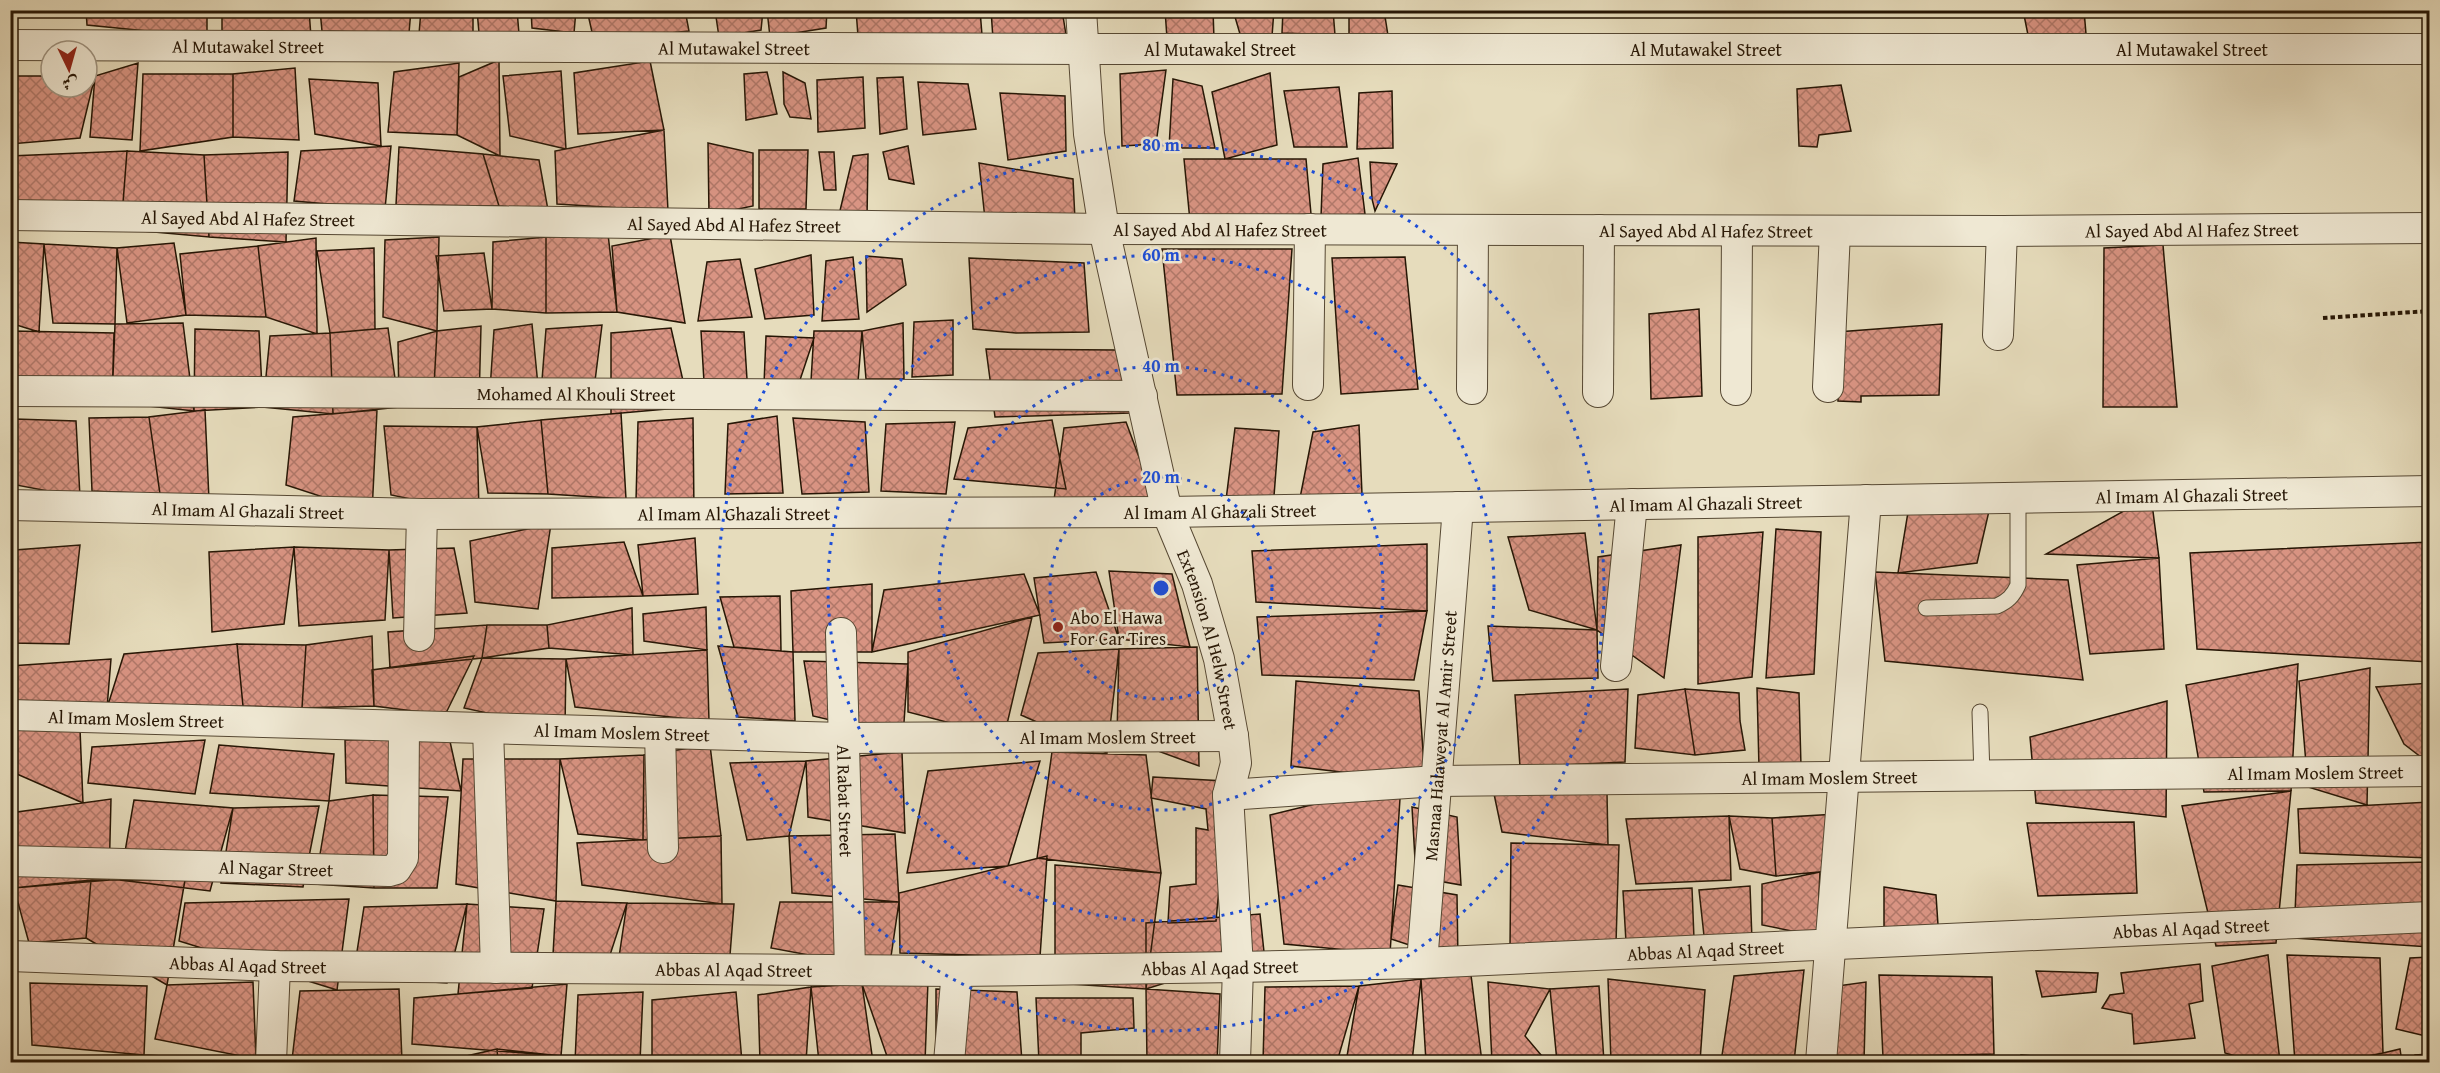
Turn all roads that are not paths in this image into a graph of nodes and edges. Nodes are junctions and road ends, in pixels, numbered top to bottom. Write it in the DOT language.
graph roads {
  1 [pos="1081,10"];
  2 [pos="10,45"];
  3 [pos="1084,49"];
  4 [pos="2430,49"];
  5 [pos="10,215"];
  6 [pos="2430,228"];
  7 [pos="1104,229"];
  8 [pos="1310,229"];
  9 [pos="1473,230"];
  10 [pos="1599,230"];
  11 [pos="1737,231"];
  12 [pos="1835,231"];
  13 [pos="2002,231"];
  14 [pos="1998,335"];
  15 [pos="1308,385"];
  16 [pos="1828,387"];
  17 [pos="1472,389"];
  18 [pos="1736,390"];
  19 [pos="10,391"];
  20 [pos="1598,392"];
  21 [pos="1142,396"];
  22 [pos="2430,491"];
  23 [pos="2018,498"];
  24 [pos="1866,500"];
  25 [pos="1632,504"];
  26 [pos="10,505"];
  27 [pos="1458,507"];
  28 [pos="1167,512"];
  29 [pos="422,514"];
  30 [pos="1926,608"];
  31 [pos="841,633"];
  32 [pos="419,636"];
  33 [pos="1616,666"];
  34 [pos="1980,712"];
  35 [pos="10,716"];
  36 [pos="404,726"];
  37 [pos="488,729"];
  38 [pos="660,733"];
  39 [pos="1233,736"];
  40 [pos="842,738"];
  41 [pos="2430,771"];
  42 [pos="1982,776"];
  43 [pos="1844,777"];
  44 [pos="1437,781"];
  45 [pos="1228,795"];
  46 [pos="663,848"];
  47 [pos="10,861"];
  48 [pos="2430,917"];
  49 [pos="1830,944"];
  50 [pos="10,956"];
  51 [pos="1422,963"];
  52 [pos="275,966"];
  53 [pos="1238,967"];
  54 [pos="496,968"];
  55 [pos="850,969"];
  56 [pos="957,971"];
  57 [pos="271,1062"];
  58 [pos="949,1062"];
  59 [pos="1235,1062"];
  60 [pos="1821,1062"];
  1 -- 3 [label="street, Extension Al Helw Street"];
  2 -- 3 [label="street, Al Mutawakel Street"];
  3 -- 4 [label="street, Al Mutawakel Street"];
  3 -- 7 [label="street, Extension Al Helw Street"];
  5 -- 7 [label="street, Al Sayed Abd Al Hafez Street"];
  6 -- 13 [label="street, Al Sayed Abd Al Hafez Street"];
  7 -- 8 [label="street, Al Sayed Abd Al Hafez Street"];
  7 -- 21 [label="street, Extension Al Helw Street"];
  8 -- 9 [label="street, Al Sayed Abd Al Hafez Street"];
  8 -- 15 [label="street"];
  9 -- 10 [label="street, Al Sayed Abd Al Hafez Street"];
  9 -- 17 [label="street"];
  10 -- 11 [label="street, Al Sayed Abd Al Hafez Street"];
  10 -- 20 [label="street"];
  11 -- 12 [label="street, Al Sayed Abd Al Hafez Street"];
  11 -- 18 [label="street"];
  12 -- 13 [label="street, Al Sayed Abd Al Hafez Street"];
  12 -- 16 [label="street"];
  13 -- 14 [label="street"];
  19 -- 21 [label="street, Mohamed Al Khouli Street"];
  21 -- 28 [label="street, Extension Al Helw Street"];
  22 -- 23 [label="street, Al Imam Al Ghazali Street"];
  23 -- 24 [label="street, Al Imam Al Ghazali Street"];
  23 -- 30 [label="lane"];
  24 -- 25 [label="street, Al Imam Al Ghazali Street"];
  24 -- 43 [label="street"];
  25 -- 27 [label="street, Al Imam Al Ghazali Street"];
  25 -- 33 [label="street"];
  26 -- 29 [label="street, Al Imam Al Ghazali Street"];
  27 -- 28 [label="street, Al Imam Al Ghazali Street"];
  27 -- 44 [label="street, Masnaa Halaweyat Al Amir Street"];
  28 -- 29 [label="street, Al Imam Al Ghazali Street"];
  28 -- 39 [label="street, Extension Al Helw Street"];
  29 -- 32 [label="street"];
  31 -- 40 [label="street, Al Rabat Street"];
  34 -- 42 [label="lane"];
  35 -- 36 [label="street, Al Imam Moslem Street"];
  36 -- 37 [label="street, Al Imam Moslem Street"];
  36 -- 47 [label="street, Al Nagar Street"];
  37 -- 38 [label="street, Al Imam Moslem Street"];
  37 -- 54 [label="street"];
  38 -- 40 [label="street, Al Imam Moslem Street"];
  38 -- 46 [label="street"];
  39 -- 40 [label="street, Al Imam Moslem Street"];
  39 -- 45 [label="street, Extension Al Helw Street"];
  40 -- 55 [label="street, Al Rabat Street"];
  41 -- 42 [label="street, Al Imam Moslem Street"];
  42 -- 43 [label="street, Al Imam Moslem Street"];
  43 -- 44 [label="street, Al Imam Moslem Street"];
  43 -- 49 [label="street"];
  44 -- 45 [label="street, Al Imam Moslem Street"];
  44 -- 51 [label="street, Masnaa Halaweyat Al Amir Street"];
  45 -- 53 [label="street, Extension Al Helw Street"];
  48 -- 49 [label="street, Abbas Al Aqad Street"];
  49 -- 51 [label="street, Abbas Al Aqad Street"];
  49 -- 60 [label="street"];
  50 -- 52 [label="street, Abbas Al Aqad Street"];
  51 -- 53 [label="street, Abbas Al Aqad Street"];
  52 -- 54 [label="street, Abbas Al Aqad Street"];
  52 -- 57 [label="street"];
  53 -- 56 [label="street, Abbas Al Aqad Street"];
  53 -- 59 [label="street, Extension Al Helw Street"];
  54 -- 55 [label="street, Abbas Al Aqad Street"];
  55 -- 56 [label="street, Abbas Al Aqad Street"];
  56 -- 58 [label="street"];
}
